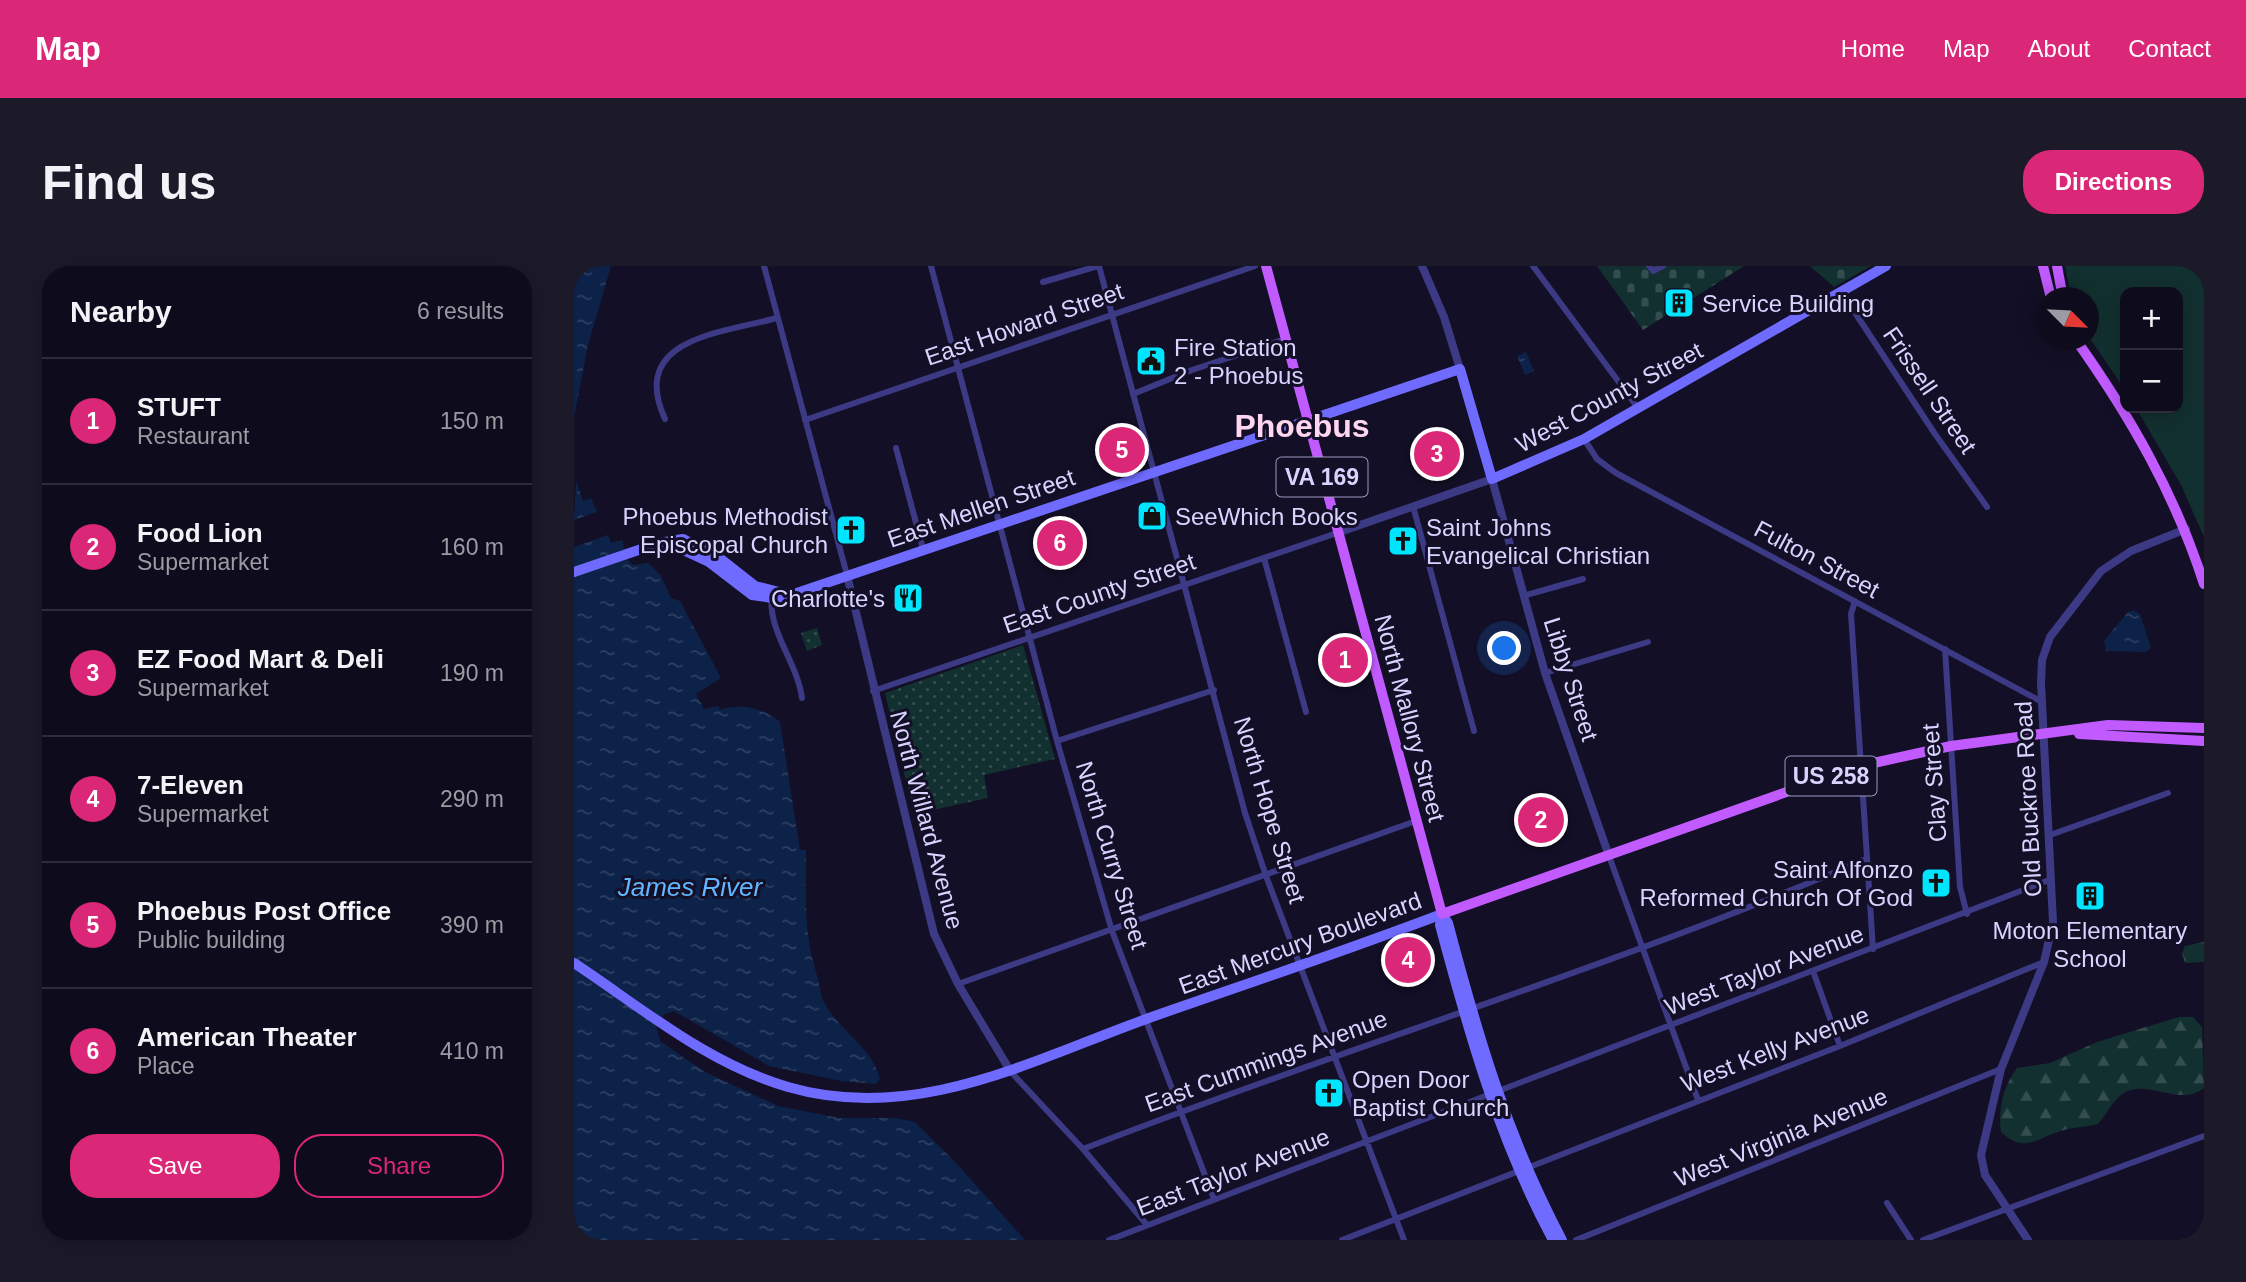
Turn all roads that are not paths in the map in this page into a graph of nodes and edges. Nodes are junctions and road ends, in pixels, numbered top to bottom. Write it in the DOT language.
graph roads {
  1 [pos="764,266"];
  2 [pos="932,266"];
  3 [pos="1098,266"];
  4 [pos="1255,266"];
  5 [pos="1266,266"];
  6 [pos="1422,266"];
  7 [pos="1533,266"];
  8 [pos="1649,266"];
  9 [pos="1663,266"];
  10 [pos="1886,266"];
  11 [pos="2043,266"];
  12 [pos="2057,266"];
  13 [pos="1043,282"];
  14 [pos="2048,287"];
  15 [pos="2061,287"];
  16 [pos="1842,293"];
  17 [pos="1112,314"];
  18 [pos="777,318"];
  19 [pos="1285,339"];
  20 [pos="2083,350"];
  21 [pos="958,367"];
  22 [pos="1460,369"];
  23 [pos="1133,394"];
  24 [pos="1638,408"];
  25 [pos="665,419"];
  26 [pos="805,420"];
  27 [pos="1306,421"];
  28 [pos="1584,439"];
  29 [pos="896,448"];
  30 [pos="1153,472"];
  31 [pos="1492,479"];
  32 [pos="1413,506"];
  33 [pos="1987,507"];
  34 [pos="1000,523"];
  35 [pos="2186,529"];
  36 [pos="1337,533"];
  37 [pos="923,549"];
  38 [pos="1264,558"];
  39 [pos="2204,560"];
  40 [pos="574,572"];
  41 [pos="847,575"];
  42 [pos="1583,579"];
  43 [pos="1185,584"];
  44 [pos="2204,584"];
  45 [pos="772,595"];
  46 [pos="1523,596"];
  47 [pos="1854,601"];
  48 [pos="1030,636"];
  49 [pos="1648,642"];
  50 [pos="1945,649"];
  51 [pos="1545,673"];
  52 [pos="1214,690"];
  53 [pos="873,691"];
  54 [pos="802,698"];
  55 [pos="2042,702"];
  56 [pos="1306,712"];
  57 [pos="2204,729"];
  58 [pos="1474,731"];
  59 [pos="2062,732"];
  60 [pos="2043,734"];
  61 [pos="1057,741"];
  62 [pos="2204,741"];
  63 [pos="1951,746"];
  64 [pos="1860,766"];
  65 [pos="2168,793"];
  66 [pos="1416,821"];
  67 [pos="2050,835"];
  68 [pos="1609,856"];
  69 [pos="1866,859"];
  70 [pos="1266,876"];
  71 [pos="2053,879"];
  72 [pos="1442,914"];
  73 [pos="1967,914"];
  74 [pos="1112,931"];
  75 [pos="1642,946"];
  76 [pos="1873,949"];
  77 [pos="2044,962"];
  78 [pos="574,963"];
  79 [pos="1300,966"];
  80 [pos="1813,971"];
  81 [pos="958,984"];
  82 [pos="1467,1009"];
  83 [pos="1146,1019"];
  84 [pos="1671,1026"];
  85 [pos="1840,1045"];
  86 [pos="1334,1059"];
  87 [pos="2001,1069"];
  88 [pos="1011,1072"];
  89 [pos="1492,1094"];
  90 [pos="1698,1100"];
  91 [pos="1181,1111"];
  92 [pos="2204,1136"];
  93 [pos="1365,1142"];
  94 [pos="1083,1150"];
  95 [pos="1523,1169"];
  96 [pos="1214,1199"];
  97 [pos="1887,1203"];
  98 [pos="2007,1209"];
  99 [pos="1396,1220"];
  100 [pos="1147,1225"];
  101 [pos="2204,1237"];
  102 [pos="1109,1240"];
  103 [pos="1342,1240"];
  104 [pos="1404,1240"];
  105 [pos="1553,1240"];
  106 [pos="1562,1240"];
  107 [pos="1576,1240"];
  108 [pos="1911,1240"];
  109 [pos="1923,1240"];
  110 [pos="2028,1240"];
  111 [pos="2195,1240"];
  1 -- 18 [label="street"];
  2 -- 21 [label="street, North Curry Street"];
  3 -- 13 [label="street"];
  3 -- 17 [label="street, North Hope Street"];
  4 -- 17 [label="street, East Howard Street"];
  5 -- 19 [label="main road, VA 169"];
  6 -- 22 [label="street, Libby Street"];
  7 -- 24 [label="street"];
  8 -- 9 [label="street"];
  10 -- 16 [label="main road, West County Street"];
  11 -- 14 [label="main road"];
  12 -- 15 [label="main road"];
  16 -- 24 [label="main road, West County Street"];
  16 -- 33 [label="street, Frissell Street"];
  17 -- 21 [label="street, East Howard Street"];
  17 -- 23 [label="street, North Hope Street"];
  18 -- 25 [label="street"];
  18 -- 26 [label="street"];
  19 -- 23 [label="street"];
  19 -- 27 [label="main road, VA 169"];
  20 -- 35 [label="main road"];
  21 -- 26 [label="street, East Howard Street"];
  21 -- 34 [label="street, North Curry Street"];
  22 -- 27 [label="main road, East Mellen Street"];
  22 -- 31 [label="main road, Libby Street"];
  23 -- 30 [label="street, North Hope Street"];
  24 -- 28 [label="main road, West County Street"];
  26 -- 41 [label="street"];
  27 -- 30 [label="main road, East Mellen Street"];
  27 -- 36 [label="main road, VA 169"];
  28 -- 31 [label="main road, West County Street"];
  28 -- 47 [label="street, Fulton Street"];
  29 -- 37 [label="street"];
  30 -- 34 [label="main road, East Mellen Street"];
  30 -- 43 [label="street, North Hope Street"];
  31 -- 32 [label="street, West County Street"];
  31 -- 46 [label="street, Libby Street"];
  32 -- 36 [label="street, West County Street"];
  32 -- 58 [label="street"];
  34 -- 37 [label="main road, East Mellen Street"];
  34 -- 48 [label="street, North Curry Street"];
  35 -- 39 [label="main road"];
  35 -- 44 [label="main road"];
  35 -- 55 [label="street, Old Buckroe Road"];
  36 -- 38 [label="street, East County Street"];
  36 -- 66 [label="main road, North Mallory Street / VA 169"];
  37 -- 41 [label="main road, East Mellen Street"];
  38 -- 43 [label="street, East County Street"];
  38 -- 56 [label="street"];
  40 -- 45 [label="main road"];
  41 -- 45 [label="main road, East Mellen Street"];
  41 -- 53 [label="street, North Willard Avenue"];
  42 -- 46 [label="street"];
  43 -- 48 [label="street, East County Street"];
  43 -- 52 [label="street, North Hope Street"];
  45 -- 54 [label="street"];
  46 -- 51 [label="street, Libby Street"];
  47 -- 50 [label="street, Fulton Street"];
  47 -- 64 [label="street"];
  48 -- 53 [label="street, East County Street"];
  48 -- 61 [label="street, North Curry Street"];
  49 -- 51 [label="street"];
  50 -- 55 [label="street, Fulton Street"];
  50 -- 63 [label="street, Clay Street"];
  51 -- 68 [label="street, Libby Street"];
  52 -- 61 [label="street"];
  52 -- 70 [label="street, North Hope Street"];
  53 -- 81 [label="street, North Willard Avenue"];
  55 -- 60 [label="street, Old Buckroe Road"];
  57 -- 59 [label="main road, East Mercury Boulevard / US 258"];
  59 -- 60 [label="main road, East Mercury Boulevard / US 258"];
  59 -- 62 [label="main road, East Mercury Boulevard / US 258"];
  60 -- 63 [label="main road, East Mercury Boulevard / US 258"];
  60 -- 67 [label="street, Old Buckroe Road"];
  61 -- 74 [label="street, North Curry Street"];
  63 -- 64 [label="main road, East Mercury Boulevard / US 258"];
  63 -- 73 [label="street, Clay Street"];
  64 -- 68 [label="main road, East Mercury Boulevard / US 258"];
  64 -- 69 [label="street"];
  65 -- 67 [label="street"];
  66 -- 70 [label="street"];
  66 -- 72 [label="main road, North Mallory Street / VA 169"];
  67 -- 71 [label="street, Old Buckroe Road"];
  68 -- 72 [label="main road, East Mercury Boulevard / US 258"];
  68 -- 75 [label="street, Libby Street"];
  69 -- 75 [label="street, East Cummings Avenue"];
  69 -- 76 [label="street"];
  70 -- 74 [label="street"];
  70 -- 79 [label="street, North Hope Street"];
  71 -- 73 [label="street, West Taylor Avenue"];
  71 -- 77 [label="street, Old Buckroe Road"];
  72 -- 79 [label="main road, East Mercury Boulevard / US 258"];
  72 -- 82 [label="main road, North Mallory Street / VA 169"];
  73 -- 76 [label="street, West Taylor Avenue"];
  74 -- 81 [label="street"];
  74 -- 83 [label="street, North Curry Street"];
  75 -- 82 [label="street, East Cummings Avenue"];
  75 -- 84 [label="street, Libby Street"];
  76 -- 80 [label="street, West Taylor Avenue"];
  77 -- 85 [label="street, West Kelly Avenue"];
  77 -- 87 [label="street, Old Buckroe Road"];
  78 -- 88 [label="main road, East Mercury Boulevard / US 258"];
  79 -- 83 [label="main road, East Mercury Boulevard / US 258"];
  79 -- 86 [label="street, North Hope Street"];
  80 -- 84 [label="street, West Taylor Avenue"];
  80 -- 85 [label="street"];
  81 -- 88 [label="street, North Willard Avenue"];
  82 -- 86 [label="street, East Cummings Avenue"];
  82 -- 89 [label="main road, North Mallory Street / VA 169"];
  83 -- 88 [label="main road, East Mercury Boulevard / US 258"];
  83 -- 91 [label="street, North Curry Street"];
  84 -- 89 [label="street, West Taylor Avenue"];
  84 -- 90 [label="street, Libby Street"];
  85 -- 90 [label="street, West Kelly Avenue"];
  86 -- 91 [label="street, East Cummings Avenue"];
  86 -- 93 [label="street, North Hope Street"];
  87 -- 98 [label="street, Old Buckroe Road"];
  87 -- 107 [label="street, West Virginia Avenue"];
  88 -- 94 [label="street, North Willard Avenue"];
  89 -- 93 [label="street, East Taylor Avenue"];
  89 -- 95 [label="main road, North Mallory Street / VA 169"];
  90 -- 95 [label="street, West Kelly Avenue"];
  91 -- 94 [label="street, East Cummings Avenue"];
  91 -- 96 [label="street, North Curry Street"];
  92 -- 98 [label="street"];
  93 -- 96 [label="street, East Taylor Avenue"];
  93 -- 99 [label="street, North Hope Street"];
  94 -- 100 [label="street, North Willard Avenue"];
  95 -- 99 [label="street, West Kelly Avenue"];
  95 -- 105 [label="main road, North Mallory Street / VA 169"];
  95 -- 106 [label="main road, North Mallory Street / VA 169"];
  96 -- 100 [label="street, East Taylor Avenue"];
  97 -- 108 [label="street"];
  98 -- 109 [label="street"];
  98 -- 110 [label="street, Old Buckroe Road"];
  99 -- 103 [label="street, West Kelly Avenue"];
  99 -- 104 [label="street, North Hope Street"];
  100 -- 102 [label="street, East Taylor Avenue"];
  101 -- 111 [label="street"];
}
